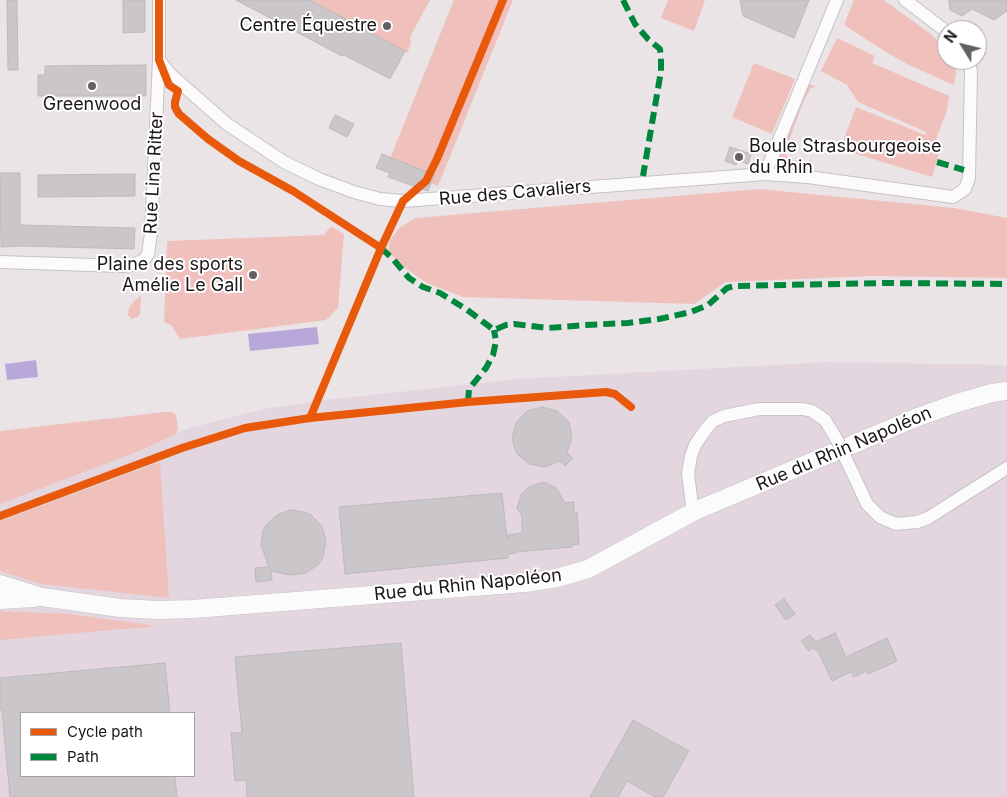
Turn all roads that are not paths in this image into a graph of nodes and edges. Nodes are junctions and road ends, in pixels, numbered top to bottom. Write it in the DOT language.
graph roads {
  1 [pos="160,0"];
  2 [pos="837,0"];
  3 [pos="905,0"];
  4 [pos="937,24"];
  5 [pos="159,60"];
  6 [pos="971,70"];
  7 [pos="764,174"];
  8 [pos="0,262"];
  9 [pos="1007,392"];
  10 [pos="1007,468"];
  11 [pos="695,511"];
  12 [pos="0,584"];
  13 [pos="42,597"];
  14 [pos="0,600"];
  1 -- 5 [label="street, Rue Lina Ritter"];
  2 -- 7 [label="street"];
  3 -- 4 [label="street"];
  5 -- 7 [label="street, Rue des Cavaliers"];
  5 -- 8 [label="street, Rue Lina Ritter"];
  6 -- 7 [label="street, Rue des Cavaliers"];
  9 -- 11 [label="main road, Rue du Rhin Napoléon"];
  10 -- 11 [label="street, bridge"];
  11 -- 13 [label="main road, Rue du Rhin Napoléon"];
  12 -- 13 [label="main road, Rue du Rhin Napoléon"];
  13 -- 14 [label="main road, Rue du Rhin Napoléon"];
}
